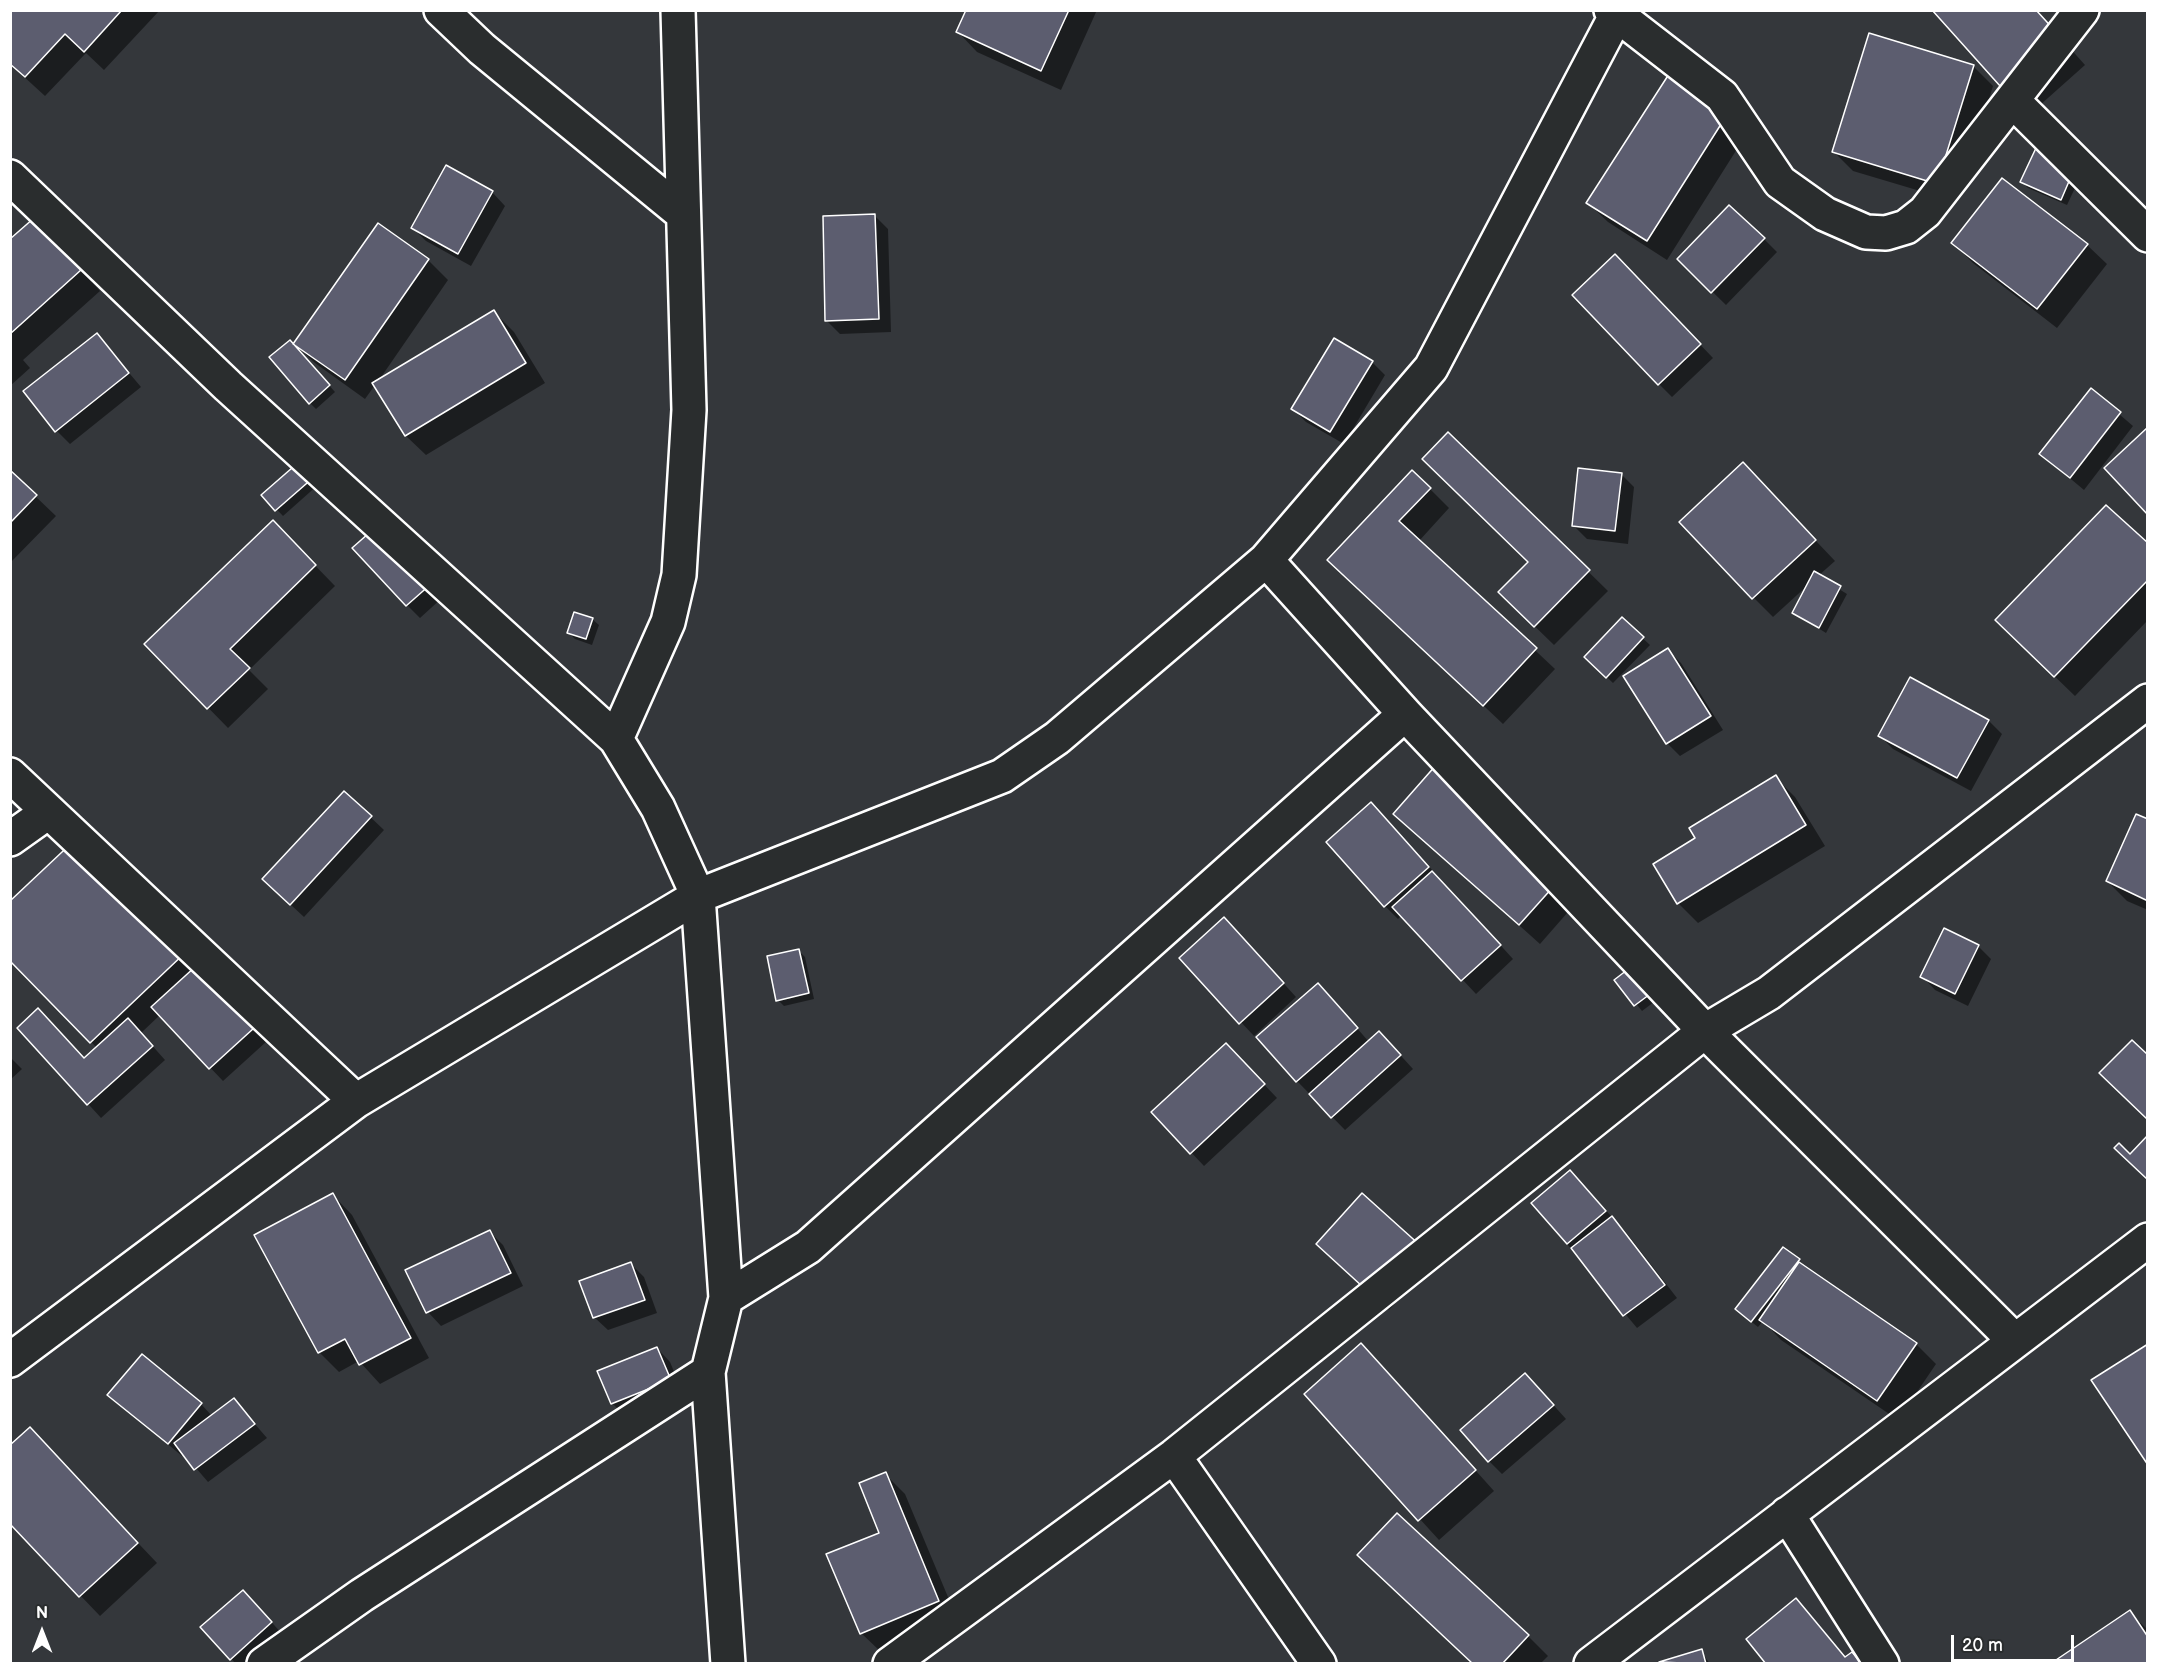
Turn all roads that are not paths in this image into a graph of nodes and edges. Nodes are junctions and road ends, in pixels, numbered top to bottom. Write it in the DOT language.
graph roads {
  1 [pos="441,10"];
  2 [pos="678,10"];
  3 [pos="2082,10"];
  4 [pos="1616,12"];
  5 [pos="2012,100"];
  6 [pos="10,177"];
  7 [pos="683,214"];
  8 [pos="2148,236"];
  9 [pos="1266,560"];
  10 [pos="2148,701"];
  11 [pos="1405,714"];
  12 [pos="616,739"];
  13 [pos="10,775"];
  14 [pos="48,812"];
  15 [pos="10,839"];
  16 [pos="698,896"];
  17 [pos="1705,1030"];
  18 [pos="356,1101"];
  19 [pos="2148,1240"];
  20 [pos="726,1298"];
  21 [pos="2015,1341"];
  22 [pos="10,1360"];
  23 [pos="708,1372"];
  24 [pos="1174,1456"];
  25 [pos="1787,1514"];
  26 [pos="264,1664"];
  27 [pos="728,1664"];
  28 [pos="891,1664"];
  29 [pos="1319,1664"];
  30 [pos="1591,1664"];
  31 [pos="1882,1664"];
  1 -- 7 [label="street"];
  2 -- 7 [label="street"];
  3 -- 5 [label="street"];
  4 -- 5 [label="street"];
  4 -- 9 [label="street"];
  5 -- 8 [label="street"];
  6 -- 12 [label="street"];
  7 -- 12 [label="street"];
  9 -- 11 [label="street"];
  9 -- 16 [label="street"];
  10 -- 17 [label="street"];
  11 -- 17 [label="street"];
  11 -- 20 [label="street"];
  12 -- 16 [label="street"];
  13 -- 14 [label="street"];
  14 -- 15 [label="street"];
  14 -- 18 [label="street"];
  16 -- 18 [label="street"];
  16 -- 20 [label="street"];
  17 -- 21 [label="street"];
  17 -- 24 [label="street"];
  18 -- 22 [label="street"];
  19 -- 21 [label="street"];
  20 -- 23 [label="street"];
  21 -- 25 [label="street"];
  23 -- 26 [label="street"];
  23 -- 27 [label="street"];
  24 -- 28 [label="street"];
  24 -- 29 [label="street"];
  25 -- 30 [label="street"];
  25 -- 31 [label="street"];
}
